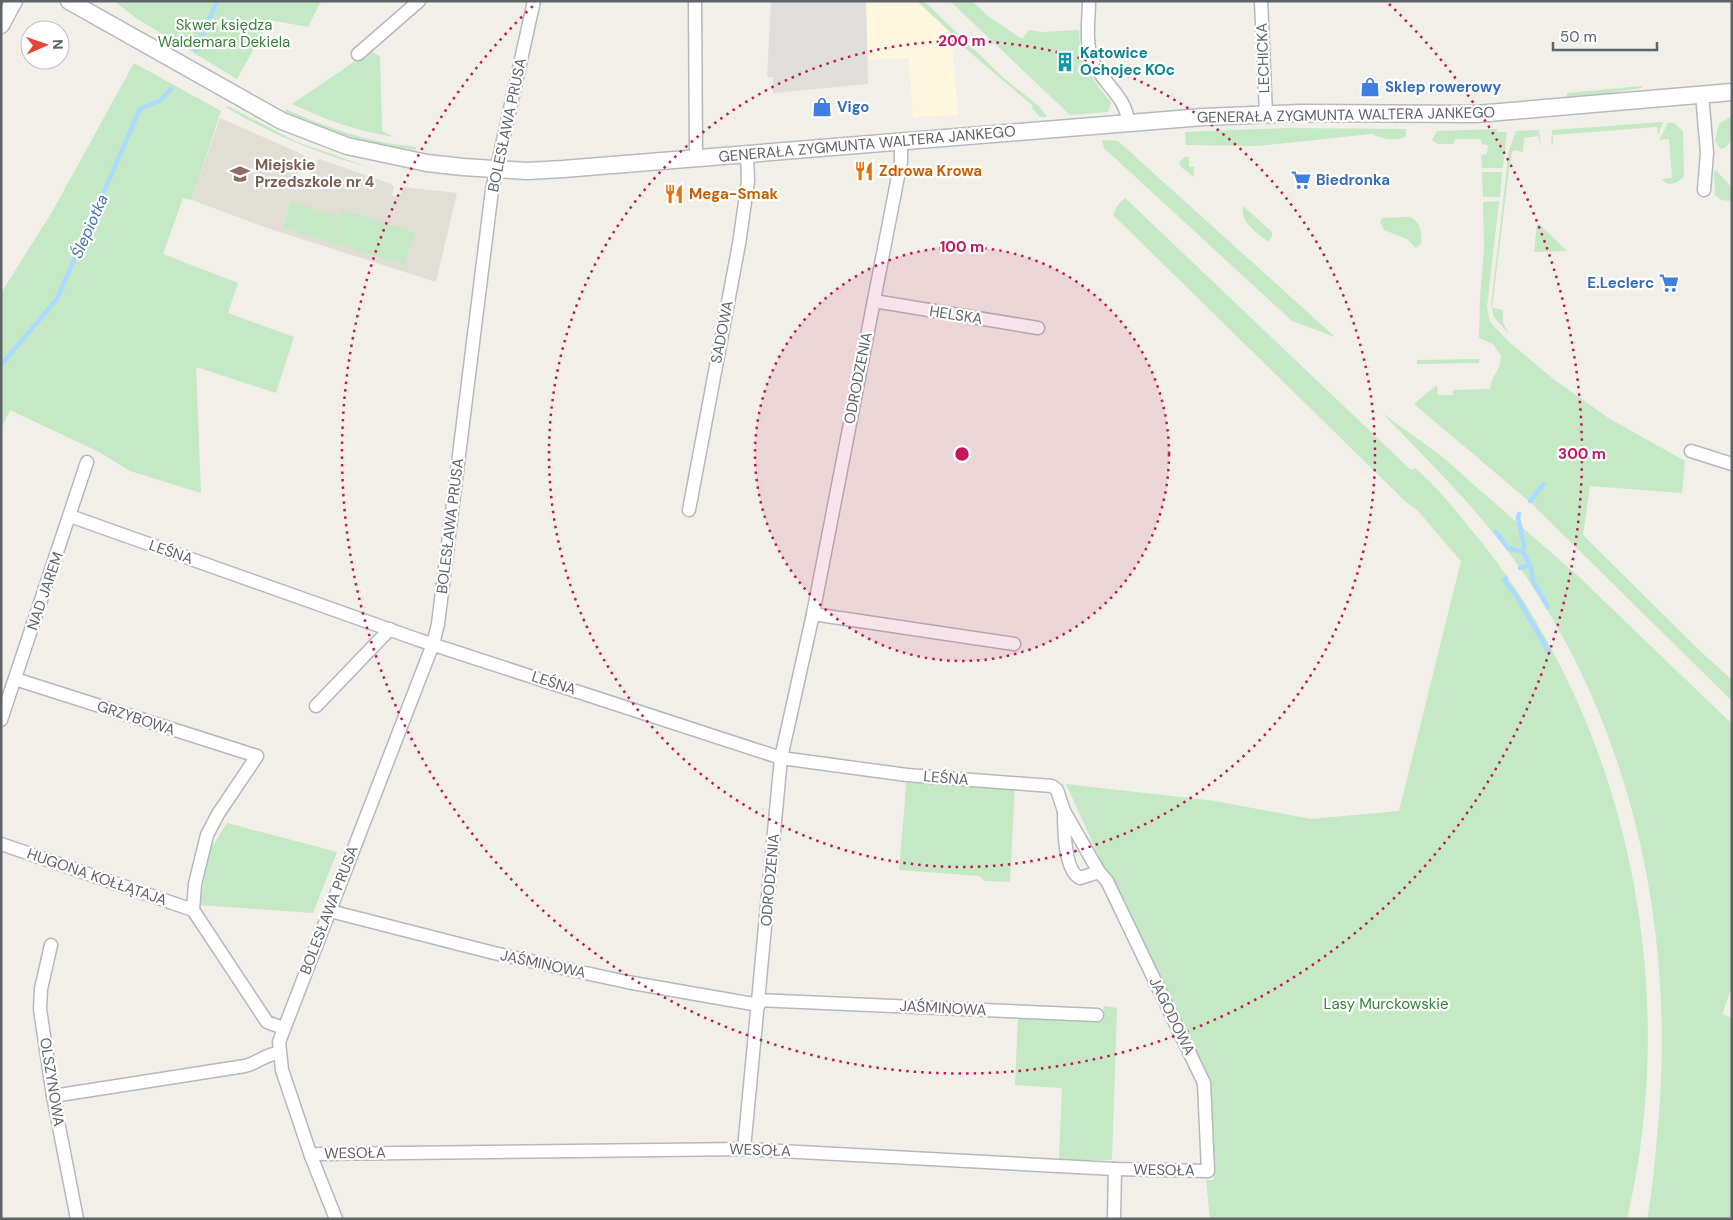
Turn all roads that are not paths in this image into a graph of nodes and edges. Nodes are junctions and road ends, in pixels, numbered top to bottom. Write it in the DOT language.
graph roads {
  1 [pos="14,1"];
  2 [pos="69,1"];
  3 [pos="419,1"];
  4 [pos="534,1"];
  5 [pos="695,1"];
  6 [pos="1089,1"];
  7 [pos="1261,1"];
  8 [pos="1,24"];
  9 [pos="358,54"];
  10 [pos="1732,92"];
  11 [pos="1702,94"];
  12 [pos="1266,114"];
  13 [pos="1128,122"];
  14 [pos="901,141"];
  15 [pos="747,154"];
  16 [pos="696,158"];
  17 [pos="498,170"];
  18 [pos="1704,190"];
  19 [pos="874,302"];
  20 [pos="1038,328"];
  21 [pos="1692,451"];
  22 [pos="87,462"];
  23 [pos="1732,464"];
  24 [pos="688,510"];
  25 [pos="70,516"];
  26 [pos="813,614"];
  27 [pos="390,629"];
  28 [pos="433,644"];
  29 [pos="1014,644"];
  30 [pos="15,679"];
  31 [pos="316,706"];
  32 [pos="1,720"];
  33 [pos="781,758"];
  34 [pos="1052,786"];
  35 [pos="1064,811"];
  36 [pos="1,844"];
  37 [pos="1099,872"];
  38 [pos="193,910"];
  39 [pos="330,911"];
  40 [pos="51,945"];
  41 [pos="759,1002"];
  42 [pos="1097,1015"];
  43 [pos="283,1028"];
  44 [pos="278,1052"];
  45 [pos="53,1096"];
  46 [pos="744,1149"];
  47 [pos="311,1156"];
  48 [pos="1116,1169"];
  49 [pos="1208,1171"];
  50 [pos="77,1219"];
  51 [pos="336,1219"];
  52 [pos="1114,1219"];
  1 -- 8 [label="street"];
  2 -- 17 [label="street, GENERAŁA ZYGMUNTA WALTERA JANKEGO"];
  3 -- 9 [label="street"];
  4 -- 17 [label="street, BOLESŁAWA PRUSA"];
  5 -- 16 [label="street"];
  6 -- 13 [label="street"];
  7 -- 12 [label="street, LECHICKA"];
  10 -- 11 [label="street, GENERAŁA ZYGMUNTA WALTERA JANKEGO"];
  11 -- 12 [label="street, GENERAŁA ZYGMUNTA WALTERA JANKEGO"];
  11 -- 18 [label="street"];
  12 -- 13 [label="street, GENERAŁA ZYGMUNTA WALTERA JANKEGO"];
  13 -- 14 [label="street, GENERAŁA ZYGMUNTA WALTERA JANKEGO"];
  14 -- 15 [label="street, GENERAŁA ZYGMUNTA WALTERA JANKEGO"];
  14 -- 19 [label="street, ODRODZENIA"];
  15 -- 16 [label="street, GENERAŁA ZYGMUNTA WALTERA JANKEGO"];
  15 -- 24 [label="street, SADOWA"];
  16 -- 17 [label="street, GENERAŁA ZYGMUNTA WALTERA JANKEGO"];
  17 -- 28 [label="street, BOLESŁAWA PRUSA"];
  19 -- 20 [label="street, HELSKA"];
  19 -- 26 [label="street, ODRODZENIA"];
  21 -- 23 [label="street"];
  22 -- 25 [label="street, NAD JAREM"];
  25 -- 27 [label="street, LEŚNA"];
  25 -- 30 [label="street, NAD JAREM"];
  26 -- 29 [label="street"];
  26 -- 33 [label="street, ODRODZENIA"];
  27 -- 28 [label="street, LEŚNA"];
  27 -- 31 [label="street"];
  28 -- 33 [label="street, LEŚNA"];
  28 -- 39 [label="street, BOLESŁAWA PRUSA"];
  30 -- 32 [label="street, NAD JAREM"];
  30 -- 38 [label="street, GRZYBOWA"];
  33 -- 34 [label="street, LEŚNA"];
  33 -- 41 [label="street, ODRODZENIA"];
  34 -- 35 [label="street, JAGODOWA"];
  35 -- 37 [label="street, JAGODOWA"];
  35 -- 37 [label="street, JAGODOWA"];
  36 -- 38 [label="street, HUGONA KOŁŁĄTAJA"];
  37 -- 49 [label="street, JAGODOWA"];
  38 -- 43 [label="street"];
  39 -- 41 [label="street, JAŚMINOWA"];
  39 -- 43 [label="street, BOLESŁAWA PRUSA"];
  40 -- 45 [label="street, OLSZYNOWA"];
  41 -- 42 [label="street, JAŚMINOWA"];
  41 -- 46 [label="street, ODRODZENIA"];
  43 -- 44 [label="street, BOLESŁAWA PRUSA"];
  44 -- 45 [label="street"];
  44 -- 47 [label="street, BOLESŁAWA PRUSA"];
  45 -- 50 [label="street, OLSZYNOWA"];
  46 -- 47 [label="street, WESOŁA"];
  46 -- 48 [label="street, WESOŁA"];
  47 -- 51 [label="street, BOLESŁAWA PRUSA"];
  48 -- 49 [label="street, WESOŁA"];
  48 -- 52 [label="street"];
}
